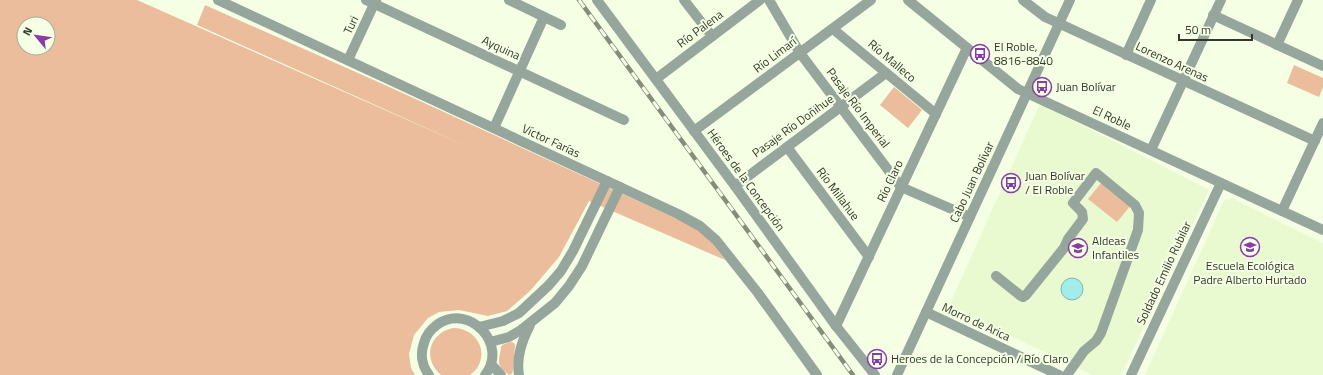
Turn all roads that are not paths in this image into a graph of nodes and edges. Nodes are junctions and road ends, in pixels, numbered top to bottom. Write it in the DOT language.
graph roads {
  1 [pos="218,0"];
  2 [pos="509,0"];
  3 [pos="597,0"];
  4 [pos="684,0"];
  5 [pos="760,0"];
  6 [pos="769,0"];
  7 [pos="871,0"];
  8 [pos="908,0"];
  9 [pos="1023,0"];
  10 [pos="1070,0"];
  11 [pos="1151,0"];
  12 [pos="1220,0"];
  13 [pos="1298,0"];
  14 [pos="372,1"];
  15 [pos="238,4"];
  16 [pos="1213,16"];
  17 [pos="544,17"];
  18 [pos="1059,24"];
  19 [pos="561,25"];
  20 [pos="833,29"];
  21 [pos="712,36"];
  22 [pos="1277,45"];
  23 [pos="967,48"];
  24 [pos="800,53"];
  25 [pos="1126,55"];
  26 [pos="348,60"];
  27 [pos="1323,66"];
  28 [pos="520,72"];
  29 [pos="886,73"];
  30 [pos="656,79"];
  31 [pos="1183,81"];
  32 [pos="1027,93"];
  33 [pos="841,107"];
  34 [pos="936,114"];
  35 [pos="624,120"];
  36 [pos="1323,123"];
  37 [pos="494,128"];
  38 [pos="694,131"];
  39 [pos="1315,141"];
  40 [pos="787,147"];
  41 [pos="1151,150"];
  42 [pos="607,181"];
  43 [pos="1221,183"];
  44 [pos="735,186"];
  45 [pos="620,187"];
  46 [pos="902,187"];
  47 [pos="1282,211"];
  48 [pos="970,218"];
  49 [pos="1323,230"];
  50 [pos="578,241"];
  51 [pos="591,247"];
  52 [pos="869,257"];
  53 [pos="996,276"];
  54 [pos="926,312"];
  55 [pos="532,322"];
  56 [pos="836,326"];
  57 [pos="479,327"];
  58 [pos="490,342"];
  59 [pos="491,364"];
  60 [pos="429,375"];
  61 [pos="485,375"];
  62 [pos="501,375"];
  63 [pos="519,375"];
  64 [pos="818,375"];
  65 [pos="875,375"];
  66 [pos="897,375"];
  67 [pos="1059,375"];
  68 [pos="1067,375"];
  69 [pos="1131,375"];
  1 -- 15 [label="street, Víctor Farías"];
  2 -- 17 [label="street"];
  3 -- 30 [label="street, Héroes de la Concepción"];
  4 -- 21 [label="street"];
  5 -- 21 [label="street, Río Palena"];
  6 -- 24 [label="street, Pasaje Río Imperial"];
  7 -- 20 [label="street, Río Limarí"];
  8 -- 23 [label="street, El Roble"];
  9 -- 18 [label="street, Lorenzo Arenas"];
  10 -- 18 [label="street, Cabo Juan Bolívar"];
  11 -- 25 [label="street"];
  12 -- 16 [label="street"];
  13 -- 22 [label="street"];
  14 -- 26 [label="street, Turi"];
  14 -- 28 [label="street, Ayquina"];
  15 -- 26 [label="street, Víctor Farías"];
  16 -- 22 [label="street"];
  16 -- 31 [label="street"];
  17 -- 19 [label="street"];
  17 -- 28 [label="street"];
  18 -- 25 [label="street, Lorenzo Arenas"];
  18 -- 32 [label="street, Cabo Juan Bolívar"];
  20 -- 24 [label="street, Río Limarí"];
  20 -- 29 [label="street, Río Malleco"];
  21 -- 30 [label="street, Río Palena"];
  22 -- 27 [label="street"];
  23 -- 32 [label="street, El Roble"];
  23 -- 34 [label="street, Río Claro"];
  24 -- 33 [label="street, Pasaje Río Imperial"];
  24 -- 38 [label="street, Río Limarí"];
  25 -- 31 [label="street, Lorenzo Arenas"];
  26 -- 37 [label="street, Víctor Farías"];
  28 -- 35 [label="street, Ayquina"];
  28 -- 37 [label="street"];
  29 -- 33 [label="street, Pasaje Río Doñihue"];
  29 -- 34 [label="street, Río Malleco"];
  30 -- 38 [label="street, Héroes de la Concepción"];
  31 -- 39 [label="street, Lorenzo Arenas"];
  31 -- 41 [label="street"];
  32 -- 41 [label="street, El Roble"];
  32 -- 48 [label="street, Cabo Juan Bolívar"];
  33 -- 40 [label="street, Pasaje Río Doñihue"];
  33 -- 46 [label="street, Pasaje Río Imperial"];
  34 -- 46 [label="street, Río Claro"];
  36 -- 39 [label="street"];
  37 -- 42 [label="street, Víctor Farías"];
  38 -- 44 [label="street, Héroes de la Concepción"];
  39 -- 47 [label="street"];
  40 -- 44 [label="street, Pasaje Río Doñihue"];
  40 -- 52 [label="street, Río Millahue"];
  41 -- 43 [label="street, El Roble"];
  42 -- 45 [label="street, Víctor Farías"];
  42 -- 50 [label="street"];
  43 -- 47 [label="street, El Roble"];
  43 -- 69 [label="street, Soldado Emilio Rubilar"];
  44 -- 56 [label="street, Héroes de la Concepción"];
  45 -- 51 [label="street"];
  45 -- 64 [label="street, Víctor Farías"];
  46 -- 48 [label="street, Pasaje Río Imperial"];
  46 -- 52 [label="street, Río Claro"];
  47 -- 49 [label="street, El Roble"];
  48 -- 54 [label="street, Cabo Juan Bolívar"];
  50 -- 51 [label="street"];
  50 -- 57 [label="street"];
  51 -- 55 [label="street"];
  52 -- 56 [label="street, Río Claro"];
  53 -- 68 [label="street"];
  54 -- 66 [label="street, Cabo Juan Bolívar"];
  54 -- 67 [label="street, Morro de Arica"];
  55 -- 58 [label="street"];
  55 -- 63 [label="street"];
  56 -- 65 [label="street, Héroes de la Concepción"];
  57 -- 58 [label="street"];
  57 -- 60 [label="street"];
  58 -- 59 [label="street"];
  59 -- 61 [label="street"];
  59 -- 62 [label="street"];
}
